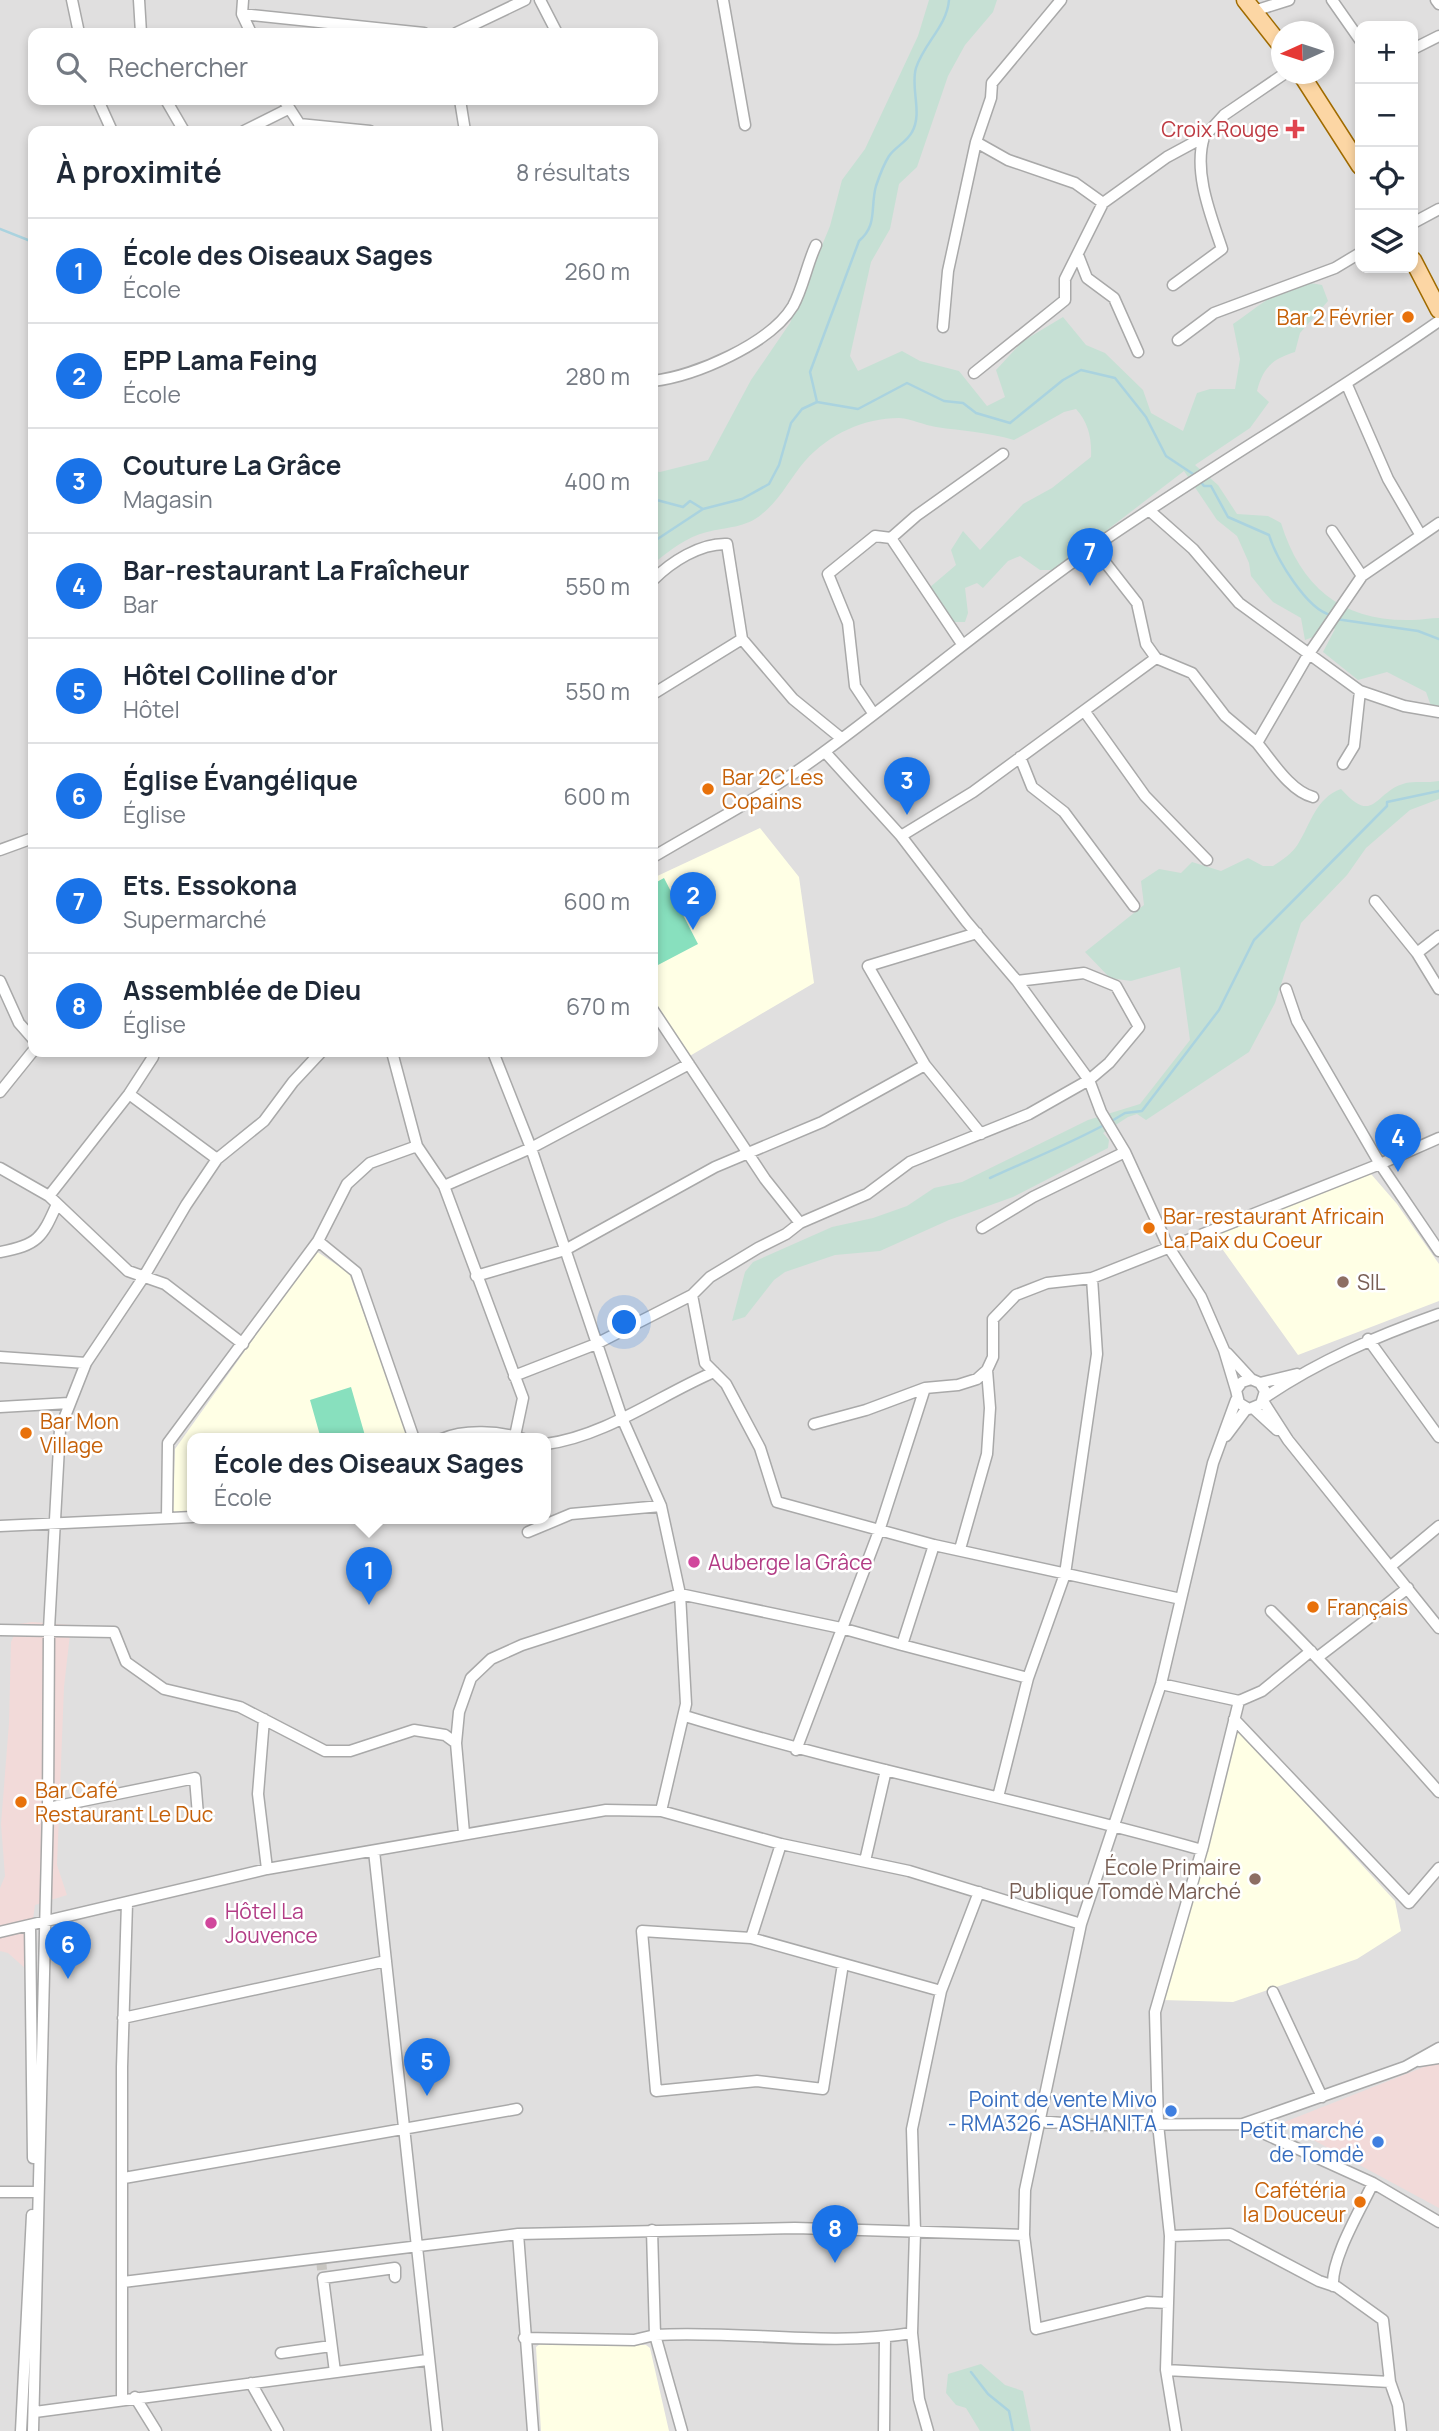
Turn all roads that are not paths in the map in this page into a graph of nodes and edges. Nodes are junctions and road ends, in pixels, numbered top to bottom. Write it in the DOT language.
graph roads {
  1 [pos="72,0"];
  2 [pos="139,0"];
  3 [pos="243,0"];
  4 [pos="525,0"];
  5 [pos="540,0"];
  6 [pos="723,0"];
  7 [pos="1061,0"];
  8 [pos="1289,0"];
  9 [pos="1332,0"];
  10 [pos="1436,0"];
  11 [pos="1439,4"];
  12 [pos="1250,5"];
  13 [pos="242,14"];
  14 [pos="78,28"];
  15 [pos="141,28"];
  16 [pos="249,28"];
  17 [pos="376,28"];
  18 [pos="466,28"];
  19 [pos="554,28"];
  20 [pos="1271,33"];
  21 [pos="1355,33"];
  22 [pos="1439,36"];
  23 [pos="1418,46"];
  24 [pos="1271,83"];
  25 [pos="1307,84"];
  26 [pos="100,105"];
  27 [pos="169,105"];
  28 [pos="284,105"];
  29 [pos="287,105"];
  30 [pos="461,105"];
  31 [pos="745,125"];
  32 [pos="110,126"];
  33 [pos="181,126"];
  34 [pos="252,126"];
  35 [pos="300,126"];
  36 [pos="464,126"];
  37 [pos="1203,137"];
  38 [pos="976,142"];
  39 [pos="1355,158"];
  40 [pos="1103,203"];
  41 [pos="1439,209"];
  42 [pos="1418,220"];
  43 [pos="816,245"];
  44 [pos="1078,255"];
  45 [pos="1355,256"];
  46 [pos="1418,270"];
  47 [pos="1174,285"];
  48 [pos="1439,310"];
  49 [pos="1439,321"];
  50 [pos="943,327"];
  51 [pos="1178,340"];
  52 [pos="1138,352"];
  53 [pos="974,373"];
  54 [pos="658,380"];
  55 [pos="1346,385"];
  56 [pos="1003,454"];
  57 [pos="1150,511"];
  58 [pos="1439,523"];
  59 [pos="1332,531"];
  60 [pos="1420,534"];
  61 [pos="891,538"];
  62 [pos="1094,548"];
  63 [pos="658,576"];
  64 [pos="1362,576"];
  65 [pos="742,639"];
  66 [pos="962,644"];
  67 [pos="1308,655"];
  68 [pos="1156,658"];
  69 [pos="658,691"];
  70 [pos="1360,691"];
  71 [pos="1085,712"];
  72 [pos="1439,712"];
  73 [pos="873,713"];
  74 [pos="841,738"];
  75 [pos="1257,743"];
  76 [pos="825,752"];
  77 [pos="1020,757"];
  78 [pos="1343,764"];
  79 [pos="1313,797"];
  80 [pos="901,836"];
  81 [pos="28,840"];
  82 [pos="0,850"];
  83 [pos="658,854"];
  84 [pos="1207,860"];
  85 [pos="1375,901"];
  86 [pos="1134,906"];
  87 [pos="977,933"];
  88 [pos="1439,936"];
  89 [pos="1417,953"];
  90 [pos="0,981"];
  91 [pos="1017,981"];
  92 [pos="1286,989"];
  93 [pos="1439,989"];
  94 [pos="658,1018"];
  95 [pos="28,1033"];
  96 [pos="28,1057"];
  97 [pos="153,1057"];
  98 [pos="316,1057"];
  99 [pos="393,1057"];
  100 [pos="495,1057"];
  101 [pos="689,1064"];
  102 [pos="925,1065"];
  103 [pos="1089,1080"];
  104 [pos="0,1092"];
  105 [pos="129,1094"];
  106 [pos="981,1134"];
  107 [pos="1439,1138"];
  108 [pos="417,1146"];
  109 [pos="531,1148"];
  110 [pos="1125,1152"];
  111 [pos="749,1156"];
  112 [pos="217,1159"];
  113 [pos="1380,1164"];
  114 [pos="0,1168"];
  115 [pos="444,1186"];
  116 [pos="53,1200"];
  117 [pos="800,1223"];
  118 [pos="982,1228"];
  119 [pos="318,1241"];
  120 [pos="1168,1246"];
  121 [pos="565,1250"];
  122 [pos="1439,1251"];
  123 [pos="0,1252"];
  124 [pos="476,1276"];
  125 [pos="144,1278"];
  126 [pos="1092,1278"];
  127 [pos="692,1294"];
  128 [pos="1439,1314"];
  129 [pos="1368,1339"];
  130 [pos="243,1344"];
  131 [pos="596,1344"];
  132 [pos="1224,1350"];
  133 [pos="0,1357"];
  134 [pos="86,1363"];
  135 [pos="987,1370"];
  136 [pos="1308,1371"];
  137 [pos="715,1372"];
  138 [pos="514,1376"];
  139 [pos="1256,1381"];
  140 [pos="925,1388"];
  141 [pos="1236,1395"];
  142 [pos="1264,1400"];
  143 [pos="69,1403"];
  144 [pos="0,1407"];
  145 [pos="1250,1408"];
  146 [pos="622,1418"];
  147 [pos="814,1424"];
  148 [pos="412,1433"];
  149 [pos="519,1433"];
  150 [pos="1439,1437"];
  151 [pos="1288,1440"];
  152 [pos="551,1443"];
  153 [pos="1217,1448"];
  154 [pos="661,1506"];
  155 [pos="187,1517"];
  156 [pos="167,1518"];
  157 [pos="551,1522"];
  158 [pos="53,1524"];
  159 [pos="547,1524"];
  160 [pos="0,1526"];
  161 [pos="1439,1526"];
  162 [pos="879,1531"];
  163 [pos="528,1532"];
  164 [pos="934,1545"];
  165 [pos="960,1549"];
  166 [pos="1391,1566"];
  167 [pos="1065,1574"];
  168 [pos="1408,1588"];
  169 [pos="680,1594"];
  170 [pos="1181,1599"];
  171 [pos="1271,1611"];
  172 [pos="841,1628"];
  173 [pos="1439,1628"];
  174 [pos="49,1629"];
  175 [pos="0,1630"];
  176 [pos="902,1645"];
  177 [pos="1314,1654"];
  178 [pos="1028,1678"];
  179 [pos="1161,1684"];
  180 [pos="1239,1701"];
  181 [pos="685,1716"];
  182 [pos="264,1719"];
  183 [pos="1234,1719"];
  184 [pos="456,1743"];
  185 [pos="796,1750"];
  186 [pos="886,1770"];
  187 [pos="1439,1792"];
  188 [pos="998,1797"];
  189 [pos="48,1808"];
  190 [pos="661,1811"];
  191 [pos="198,1815"];
  192 [pos="1114,1825"];
  193 [pos="464,1833"];
  194 [pos="781,1844"];
  195 [pos="1202,1850"];
  196 [pos="374,1851"];
  197 [pos="865,1861"];
  198 [pos="1439,1868"];
  199 [pos="267,1869"];
  200 [pos="979,1892"];
  201 [pos="127,1903"];
  202 [pos="43,1923"];
  203 [pos="1081,1924"];
  204 [pos="30,1925"];
  205 [pos="0,1932"];
  206 [pos="751,1938"];
  207 [pos="386,1961"];
  208 [pos="843,1964"];
  209 [pos="942,1991"];
  210 [pos="1273,1992"];
  211 [pos="123,2018"];
  212 [pos="1439,2048"];
  213 [pos="1439,2058"];
  214 [pos="1419,2061"];
  215 [pos="1322,2097"];
  216 [pos="517,2109"];
  217 [pos="1038,2121"];
  218 [pos="1158,2124"];
  219 [pos="1243,2124"];
  220 [pos="405,2126"];
  221 [pos="124,2178"];
  222 [pos="1373,2183"];
  223 [pos="0,2192"];
  224 [pos="33,2192"];
  225 [pos="1439,2222"];
  226 [pos="652,2230"];
  227 [pos="915,2232"];
  228 [pos="519,2234"];
  229 [pos="1024,2235"];
  230 [pos="1170,2236"];
  231 [pos="415,2249"];
  232 [pos="395,2277"];
  233 [pos="123,2282"];
  234 [pos="1333,2286"];
  235 [pos="1168,2304"];
  236 [pos="912,2333"];
  237 [pos="655,2335"];
  238 [pos="885,2337"];
  239 [pos="524,2338"];
  240 [pos="331,2346"];
  241 [pos="281,2353"];
  242 [pos="427,2360"];
  243 [pos="1166,2370"];
  244 [pos="335,2372"];
  245 [pos="1390,2382"];
  246 [pos="251,2383"];
  247 [pos="135,2397"];
  248 [pos="122,2399"];
  249 [pos="35,2412"];
  250 [pos="21,2431"];
  251 [pos="33,2431"];
  252 [pos="156,2431"];
  253 [pos="278,2431"];
  254 [pos="437,2431"];
  255 [pos="533,2431"];
  256 [pos="682,2431"];
  257 [pos="884,2431"];
  258 [pos="928,2431"];
  259 [pos="1176,2431"];
  260 [pos="1401,2431"];
  1 -- 14 [label="street"];
  2 -- 15 [label="street"];
  3 -- 13 [label="street"];
  4 -- 18 [label="street"];
  5 -- 19 [label="street"];
  6 -- 31 [label="street"];
  7 -- 38 [label="street"];
  8 -- 12 [label="street"];
  9 -- 21 [label="street"];
  10 -- 11 [label="street"];
  12 -- 20 [label="main road"];
  13 -- 16 [label="street"];
  13 -- 17 [label="street"];
  22 -- 23 [label="street"];
  24 -- 37 [label="street"];
  25 -- 39 [label="main road"];
  26 -- 32 [label="street"];
  27 -- 33 [label="street"];
  28 -- 34 [label="street"];
  29 -- 35 [label="street"];
  30 -- 36 [label="street"];
  37 -- 40 [label="street"];
  37 -- 47 [label="street"];
  38 -- 40 [label="street"];
  38 -- 50 [label="street"];
  40 -- 44 [label="street"];
  41 -- 42 [label="street"];
  43 -- 54 [label="street"];
  44 -- 52 [label="street"];
  44 -- 53 [label="street"];
  45 -- 51 [label="street"];
  46 -- 48 [label="main road"];
  49 -- 55 [label="street"];
  55 -- 57 [label="street"];
  55 -- 60 [label="street"];
  56 -- 61 [label="street"];
  57 -- 62 [label="street"];
  57 -- 67 [label="street"];
  58 -- 60 [label="street"];
  59 -- 64 [label="street"];
  60 -- 64 [label="street"];
  61 -- 66 [label="street"];
  61 -- 73 [label="street"];
  62 -- 66 [label="street"];
  62 -- 68 [label="street"];
  63 -- 65 [label="street"];
  64 -- 67 [label="street"];
  65 -- 69 [label="street"];
  65 -- 74 [label="street"];
  66 -- 73 [label="street"];
  67 -- 70 [label="street"];
  67 -- 75 [label="street"];
  68 -- 71 [label="street"];
  68 -- 75 [label="street"];
  70 -- 72 [label="street"];
  70 -- 78 [label="street"];
  71 -- 77 [label="street"];
  71 -- 84 [label="street"];
  73 -- 74 [label="street"];
  74 -- 76 [label="street"];
  75 -- 79 [label="street"];
  76 -- 80 [label="street"];
  76 -- 83 [label="street"];
  77 -- 80 [label="street"];
  77 -- 86 [label="street"];
  80 -- 87 [label="street"];
  81 -- 82 [label="street"];
  85 -- 89 [label="street"];
  87 -- 91 [label="street"];
  87 -- 102 [label="street"];
  88 -- 89 [label="street"];
  89 -- 93 [label="street"];
  90 -- 95 [label="street"];
  91 -- 103 [label="street"];
  91 -- 103 [label="street"];
  92 -- 113 [label="street"];
  94 -- 101 [label="street"];
  96 -- 104 [label="street"];
  97 -- 105 [label="street"];
  98 -- 112 [label="street"];
  99 -- 108 [label="street"];
  100 -- 109 [label="street"];
  101 -- 109 [label="street"];
  101 -- 111 [label="street"];
  102 -- 106 [label="street"];
  102 -- 111 [label="street"];
  103 -- 106 [label="street"];
  103 -- 110 [label="street"];
  105 -- 112 [label="street"];
  105 -- 116 [label="street"];
  106 -- 117 [label="street"];
  107 -- 113 [label="street"];
  108 -- 115 [label="street"];
  108 -- 119 [label="street"];
  109 -- 115 [label="street"];
  109 -- 121 [label="street"];
  110 -- 118 [label="street"];
  110 -- 120 [label="street"];
  111 -- 117 [label="street"];
  111 -- 121 [label="street"];
  112 -- 125 [label="street"];
  113 -- 120 [label="street"];
  113 -- 122 [label="street"];
  114 -- 116 [label="street"];
  115 -- 124 [label="street"];
  116 -- 123 [label="street"];
  116 -- 125 [label="street"];
  117 -- 127 [label="street"];
  119 -- 130 [label="street"];
  119 -- 148 [label="street"];
  120 -- 126 [label="street"];
  120 -- 132 [label="street"];
  121 -- 124 [label="street"];
  121 -- 131 [label="street"];
  124 -- 138 [label="street"];
  125 -- 130 [label="street"];
  125 -- 134 [label="street"];
  126 -- 135 [label="street"];
  126 -- 167 [label="street"];
  127 -- 131 [label="street"];
  127 -- 137 [label="street"];
  128 -- 129 [label="street"];
  129 -- 136 [label="street"];
  129 -- 150 [label="street"];
  130 -- 156 [label="street"];
  131 -- 138 [label="street"];
  131 -- 146 [label="street"];
  132 -- 139 [label="street"];
  132 -- 141 [label="street"];
  133 -- 134 [label="street"];
  134 -- 143 [label="street"];
  135 -- 140 [label="street"];
  135 -- 165 [label="street"];
  136 -- 139 [label="street"];
  136 -- 142 [label="street"];
  137 -- 146 [label="street"];
  137 -- 162 [label="street"];
  138 -- 149 [label="street"];
  139 -- 141 [label="street"];
  139 -- 142 [label="street"];
  140 -- 147 [label="street"];
  140 -- 162 [label="street"];
  141 -- 145 [label="street"];
  141 -- 153 [label="street"];
  142 -- 145 [label="street"];
  142 -- 151 [label="street"];
  143 -- 144 [label="street"];
  143 -- 158 [label="street"];
  145 -- 151 [label="street"];
  145 -- 153 [label="street"];
  146 -- 152 [label="street"];
  146 -- 154 [label="street"];
  151 -- 166 [label="street"];
  153 -- 170 [label="street"];
  154 -- 157 [label="street"];
  154 -- 169 [label="street"];
  155 -- 156 [label="street"];
  156 -- 158 [label="street"];
  158 -- 160 [label="street"];
  158 -- 174 [label="street"];
  159 -- 163 [label="street"];
  161 -- 166 [label="street"];
  162 -- 164 [label="street"];
  162 -- 172 [label="street"];
  164 -- 165 [label="street"];
  164 -- 176 [label="street"];
  165 -- 167 [label="street"];
  166 -- 168 [label="street"];
  167 -- 170 [label="street"];
  167 -- 178 [label="street"];
  168 -- 173 [label="street"];
  168 -- 177 [label="street"];
  169 -- 172 [label="street"];
  169 -- 181 [label="street"];
  169 -- 184 [label="street"];
  170 -- 179 [label="street"];
  171 -- 177 [label="street"];
  172 -- 176 [label="street"];
  172 -- 185 [label="street"];
  174 -- 175 [label="street"];
  174 -- 182 [label="street"];
  174 -- 189 [label="street"];
  176 -- 178 [label="street"];
  177 -- 180 [label="street"];
  177 -- 187 [label="street"];
  178 -- 188 [label="street"];
  179 -- 180 [label="street"];
  179 -- 192 [label="street"];
  180 -- 183 [label="street"];
  181 -- 185 [label="street"];
  181 -- 190 [label="street"];
  182 -- 184 [label="street"];
  182 -- 199 [label="street"];
  183 -- 195 [label="street"];
  183 -- 198 [label="street"];
  184 -- 193 [label="street"];
  185 -- 186 [label="street"];
  186 -- 188 [label="street"];
  186 -- 197 [label="street"];
  188 -- 192 [label="street"];
  189 -- 191 [label="street"];
  189 -- 202 [label="street"];
  190 -- 193 [label="street"];
  190 -- 194 [label="street"];
  192 -- 195 [label="street"];
  192 -- 203 [label="street"];
  193 -- 196 [label="street"];
  194 -- 197 [label="street"];
  194 -- 206 [label="street"];
  195 -- 218 [label="street"];
  196 -- 199 [label="street"];
  196 -- 207 [label="street"];
  197 -- 200 [label="street"];
  199 -- 201 [label="street"];
  200 -- 203 [label="street"];
  200 -- 209 [label="street"];
  201 -- 202 [label="street"];
  201 -- 211 [label="street"];
  202 -- 204 [label="street"];
  202 -- 249 [label="street"];
  203 -- 217 [label="street"];
  204 -- 205 [label="street"];
  204 -- 224 [label="street"];
  206 -- 208 [label="street"];
  206 -- 208 [label="street"];
  207 -- 211 [label="street"];
  207 -- 220 [label="street"];
  208 -- 209 [label="street"];
  209 -- 227 [label="street"];
  210 -- 215 [label="street"];
  211 -- 221 [label="street"];
  212 -- 214 [label="street"];
  213 -- 214 [label="street"];
  214 -- 215 [label="street"];
  215 -- 219 [label="street"];
  216 -- 220 [label="street"];
  217 -- 218 [label="street"];
  217 -- 229 [label="street"];
  218 -- 219 [label="street"];
  218 -- 230 [label="street"];
  219 -- 222 [label="street"];
  220 -- 221 [label="street"];
  220 -- 231 [label="street"];
  221 -- 233 [label="street"];
  222 -- 225 [label="street"];
  222 -- 234 [label="street"];
  223 -- 224 [label="street"];
  224 -- 250 [label="street"];
  226 -- 227 [label="street"];
  226 -- 228 [label="street"];
  226 -- 237 [label="street"];
  227 -- 229 [label="street"];
  227 -- 236 [label="street"];
  228 -- 231 [label="street"];
  228 -- 239 [label="street"];
  229 -- 235 [label="street"];
  230 -- 234 [label="street"];
  230 -- 235 [label="street"];
  231 -- 233 [label="street"];
  231 -- 242 [label="street"];
  232 -- 240 [label="street"];
  233 -- 248 [label="street"];
  234 -- 245 [label="street"];
  235 -- 243 [label="street"];
  236 -- 238 [label="street"];
  236 -- 258 [label="street"];
  237 -- 238 [label="street"];
  237 -- 239 [label="street"];
  237 -- 256 [label="street"];
  238 -- 257 [label="street"];
  239 -- 255 [label="street"];
  240 -- 241 [label="street"];
  240 -- 244 [label="street"];
  242 -- 244 [label="street"];
  242 -- 254 [label="street"];
  243 -- 245 [label="street"];
  243 -- 259 [label="street"];
  244 -- 246 [label="street"];
  245 -- 260 [label="street"];
  246 -- 247 [label="street"];
  246 -- 253 [label="street"];
  247 -- 248 [label="street"];
  247 -- 252 [label="street"];
  248 -- 249 [label="street"];
  249 -- 251 [label="street"];
}
